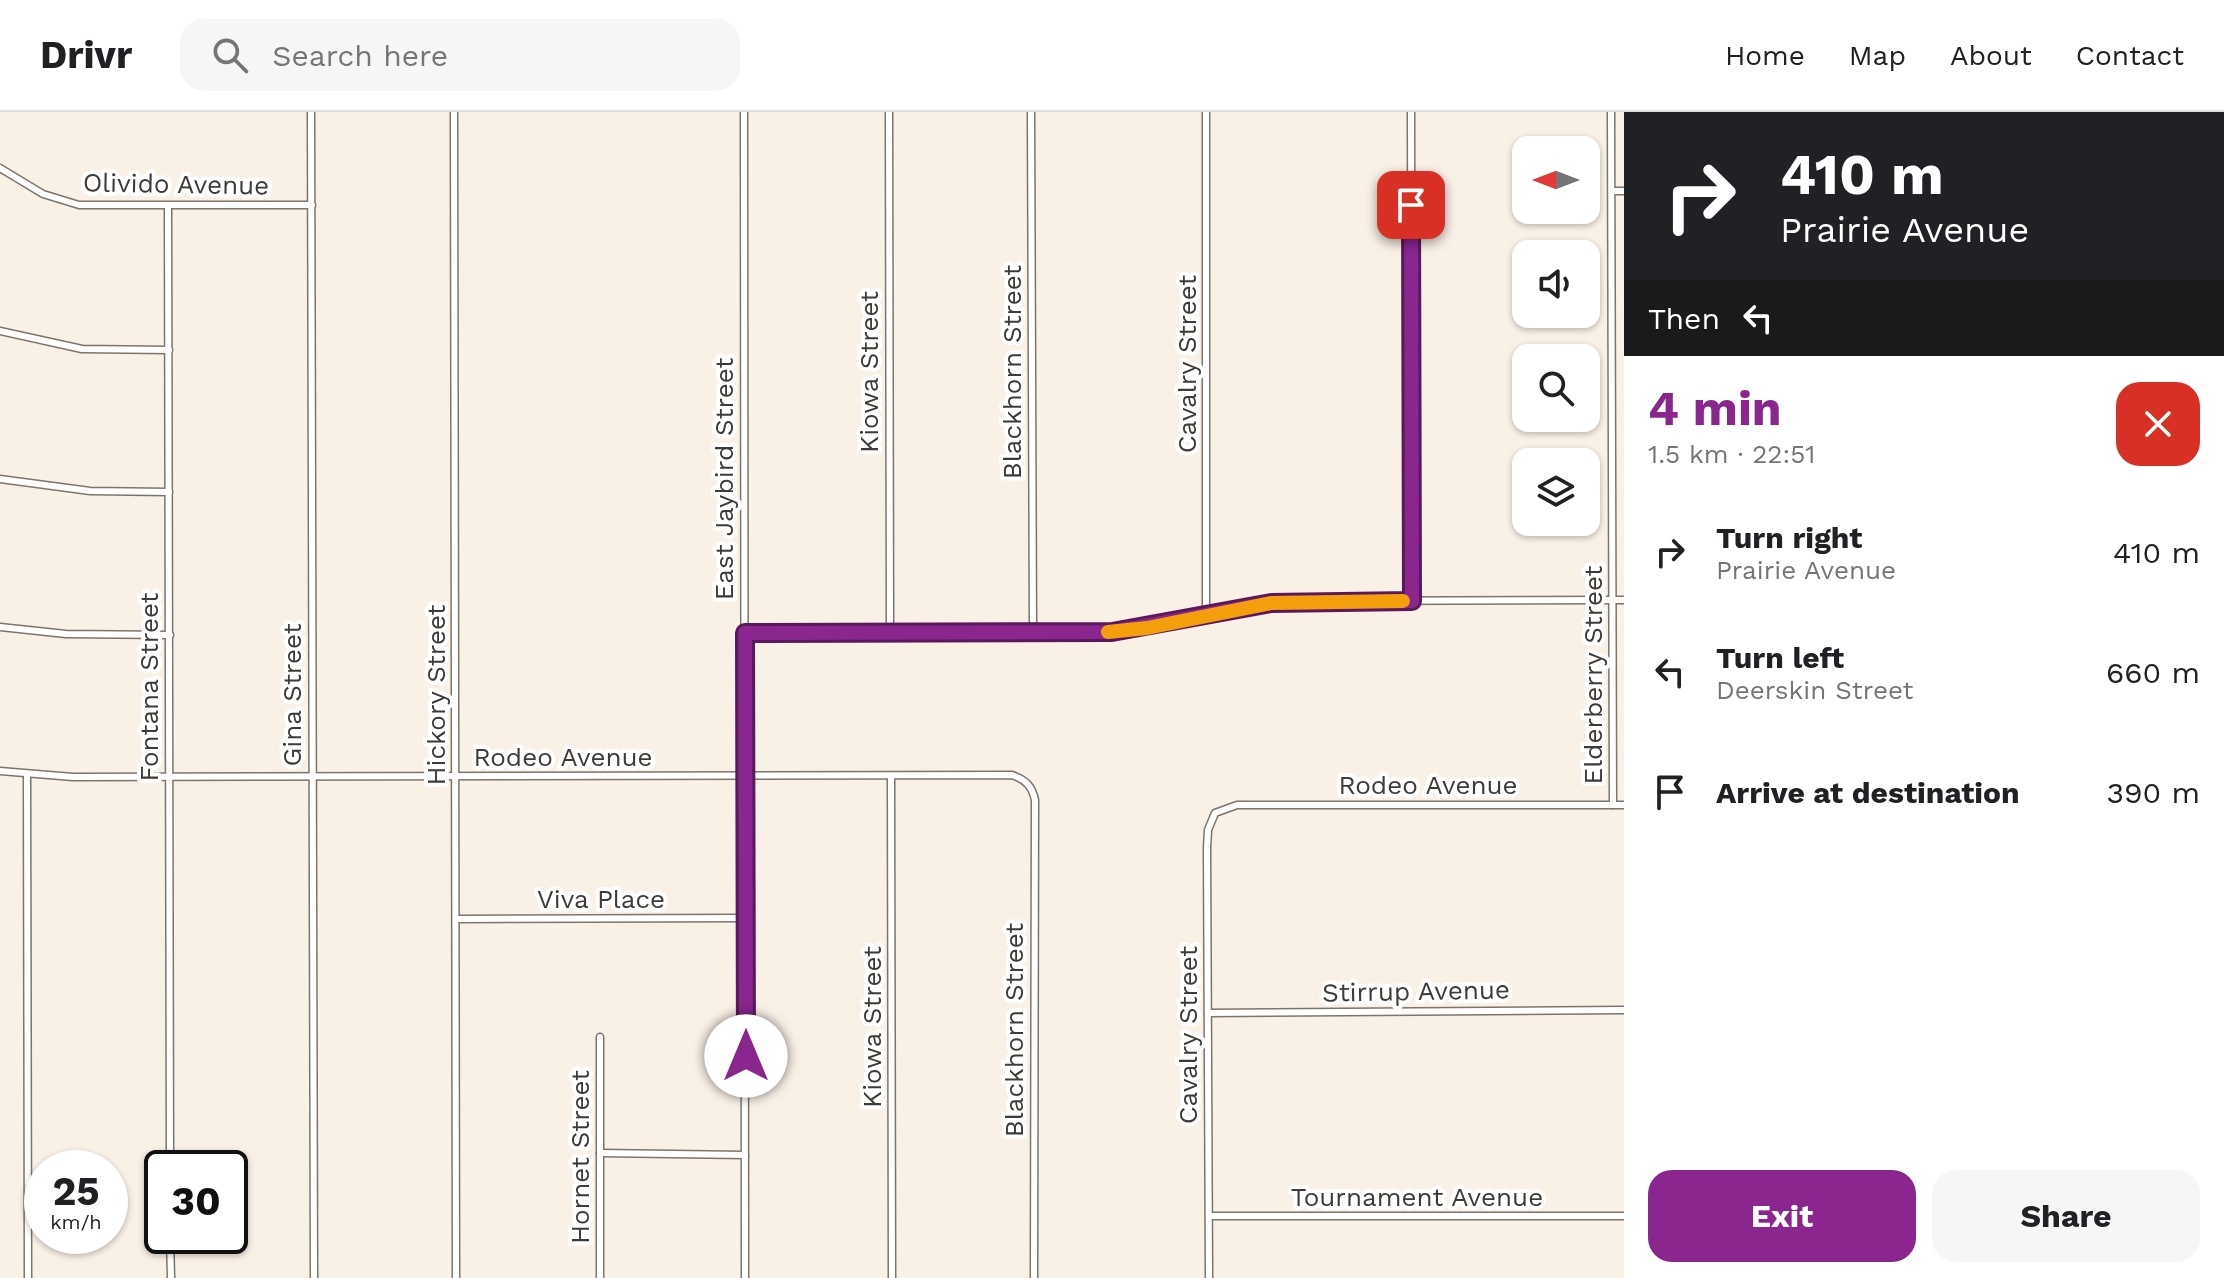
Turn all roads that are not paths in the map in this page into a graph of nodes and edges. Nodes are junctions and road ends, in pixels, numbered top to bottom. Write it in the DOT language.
graph roads {
  1 [pos="311,112"];
  2 [pos="454,112"];
  3 [pos="744,112"];
  4 [pos="889,112"];
  5 [pos="1031,112"];
  6 [pos="1206,112"];
  7 [pos="1411,112"];
  8 [pos="1611,112"];
  9 [pos="0,168"];
  10 [pos="1612,191"];
  11 [pos="1624,191"];
  12 [pos="312,205"];
  13 [pos="168,207"];
  14 [pos="0,331"];
  15 [pos="169,350"];
  16 [pos="1612,396"];
  17 [pos="1624,396"];
  18 [pos="0,479"];
  19 [pos="169,492"];
  20 [pos="1613,600"];
  21 [pos="1624,600"];
  22 [pos="1412,601"];
  23 [pos="1206,615"];
  24 [pos="0,627"];
  25 [pos="1033,632"];
  26 [pos="745,633"];
  27 [pos="890,633"];
  28 [pos="170,635"];
  29 [pos="0,771"];
  30 [pos="27,774"];
  31 [pos="456,776"];
  32 [pos="745,776"];
  33 [pos="891,776"];
  34 [pos="313,777"];
  35 [pos="168,778"];
  36 [pos="1028,783"];
  37 [pos="1613,805"];
  38 [pos="1624,805"];
  39 [pos="1232,806"];
  40 [pos="745,918"];
  41 [pos="456,919"];
  42 [pos="1624,1010"];
  43 [pos="1208,1013"];
  44 [pos="600,1037"];
  45 [pos="170,1150"];
  46 [pos="600,1153"];
  47 [pos="745,1155"];
  48 [pos="1209,1216"];
  49 [pos="1624,1216"];
  50 [pos="170,1254"];
  51 [pos="28,1278"];
  52 [pos="171,1278"];
  53 [pos="314,1278"];
  54 [pos="456,1278"];
  55 [pos="600,1278"];
  56 [pos="745,1278"];
  57 [pos="892,1278"];
  58 [pos="1034,1278"];
  59 [pos="1209,1278"];
  1 -- 12 [label="street, Gina Street"];
  2 -- 31 [label="street, Hickory Street"];
  3 -- 26 [label="street, East Jaybird Street"];
  4 -- 27 [label="street, Kiowa Street"];
  5 -- 25 [label="street, Blackhorn Street"];
  6 -- 23 [label="street, Cavalry Street"];
  7 -- 22 [label="street"];
  8 -- 10 [label="street, Elderberry Street"];
  9 -- 13 [label="street, Olivido Avenue"];
  10 -- 11 [label="street"];
  10 -- 16 [label="street, Elderberry Street"];
  12 -- 13 [label="street, Olivido Avenue"];
  12 -- 34 [label="street, Gina Street"];
  13 -- 15 [label="street, Fontana Street"];
  14 -- 15 [label="street"];
  15 -- 19 [label="street, Fontana Street"];
  16 -- 17 [label="street"];
  16 -- 20 [label="street, Elderberry Street"];
  18 -- 19 [label="street"];
  19 -- 28 [label="street, Fontana Street"];
  20 -- 21 [label="street"];
  20 -- 22 [label="street"];
  20 -- 37 [label="street, Elderberry Street"];
  22 -- 23 [label="street"];
  23 -- 25 [label="street"];
  24 -- 28 [label="street"];
  25 -- 27 [label="street"];
  26 -- 27 [label="street"];
  26 -- 32 [label="street, East Jaybird Street"];
  28 -- 35 [label="street, Fontana Street"];
  29 -- 30 [label="street, Rodeo Avenue"];
  30 -- 35 [label="street, Rodeo Avenue"];
  30 -- 51 [label="street"];
  31 -- 32 [label="street, Rodeo Avenue"];
  31 -- 34 [label="street, Rodeo Avenue"];
  31 -- 41 [label="street, Hickory Street"];
  32 -- 33 [label="street, Rodeo Avenue"];
  32 -- 40 [label="street, East Jaybird Street"];
  33 -- 36 [label="street, Rodeo Avenue"];
  33 -- 57 [label="street, Kiowa Street"];
  34 -- 35 [label="street, Rodeo Avenue"];
  34 -- 53 [label="street, Gina Street"];
  35 -- 45 [label="street, Fontana Street"];
  36 -- 58 [label="street, Blackhorn Street"];
  37 -- 38 [label="street, Rodeo Avenue"];
  37 -- 39 [label="street, Rodeo Avenue"];
  39 -- 43 [label="street, Cavalry Street"];
  40 -- 41 [label="street, Viva Place"];
  40 -- 47 [label="street, East Jaybird Street"];
  41 -- 54 [label="street, Hickory Street"];
  42 -- 43 [label="street, Stirrup Avenue"];
  43 -- 48 [label="street, Cavalry Street"];
  44 -- 46 [label="street, Hornet Street"];
  46 -- 47 [label="street"];
  46 -- 55 [label="street, Hornet Street"];
  47 -- 56 [label="street, East Jaybird Street"];
  48 -- 49 [label="street, Tournament Avenue"];
  48 -- 59 [label="street, Cavalry Street"];
  50 -- 52 [label="street"];
}
